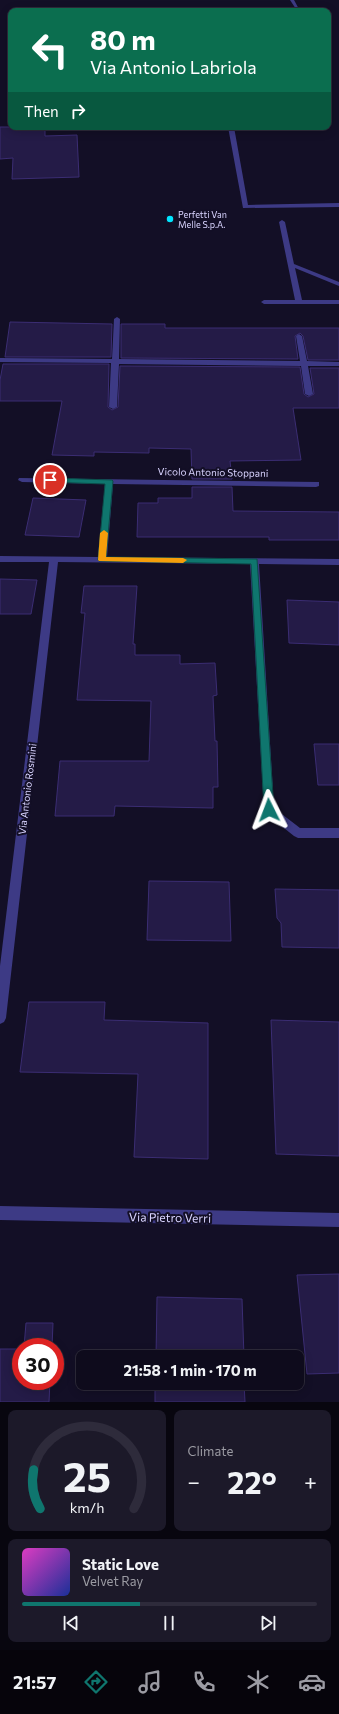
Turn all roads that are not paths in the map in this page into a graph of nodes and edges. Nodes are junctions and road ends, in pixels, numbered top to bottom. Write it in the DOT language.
graph roads {
  1 [pos="232,130"];
  2 [pos="339,205"];
  3 [pos="282,222"];
  4 [pos="292,265"];
  5 [pos="339,284"];
  6 [pos="264,302"];
  7 [pos="299,302"];
  8 [pos="339,302"];
  9 [pos="117,319"];
  10 [pos="298,336"];
  11 [pos="0,360"];
  12 [pos="115,361"];
  13 [pos="304,364"];
  14 [pos="339,364"];
  15 [pos="309,394"];
  16 [pos="113,407"];
  17 [pos="22,480"];
  18 [pos="109,481"];
  19 [pos="316,484"];
  20 [pos="0,558"];
  21 [pos="54,559"];
  22 [pos="102,560"];
  23 [pos="254,561"];
  24 [pos="339,562"];
  25 [pos="339,833"];
  26 [pos="0,1018"];
  27 [pos="0,1213"];
  28 [pos="339,1220"];
  1 -- 2 [label="street"];
  3 -- 4 [label="street"];
  4 -- 5 [label="street"];
  4 -- 7 [label="street"];
  6 -- 7 [label="street"];
  7 -- 8 [label="street"];
  9 -- 12 [label="street"];
  10 -- 13 [label="street"];
  11 -- 12 [label="street"];
  12 -- 13 [label="street"];
  12 -- 16 [label="street"];
  13 -- 14 [label="street"];
  13 -- 15 [label="street"];
  17 -- 18 [label="street, Vicolo Antonio Stoppani"];
  18 -- 19 [label="street, Vicolo Antonio Stoppani"];
  18 -- 22 [label="street"];
  20 -- 21 [label="street"];
  21 -- 22 [label="street"];
  21 -- 26 [label="street, Via Antonio Rosmini"];
  22 -- 23 [label="street"];
  23 -- 24 [label="street"];
  23 -- 25 [label="street"];
  27 -- 28 [label="street, Via Pietro Verri"];
}
